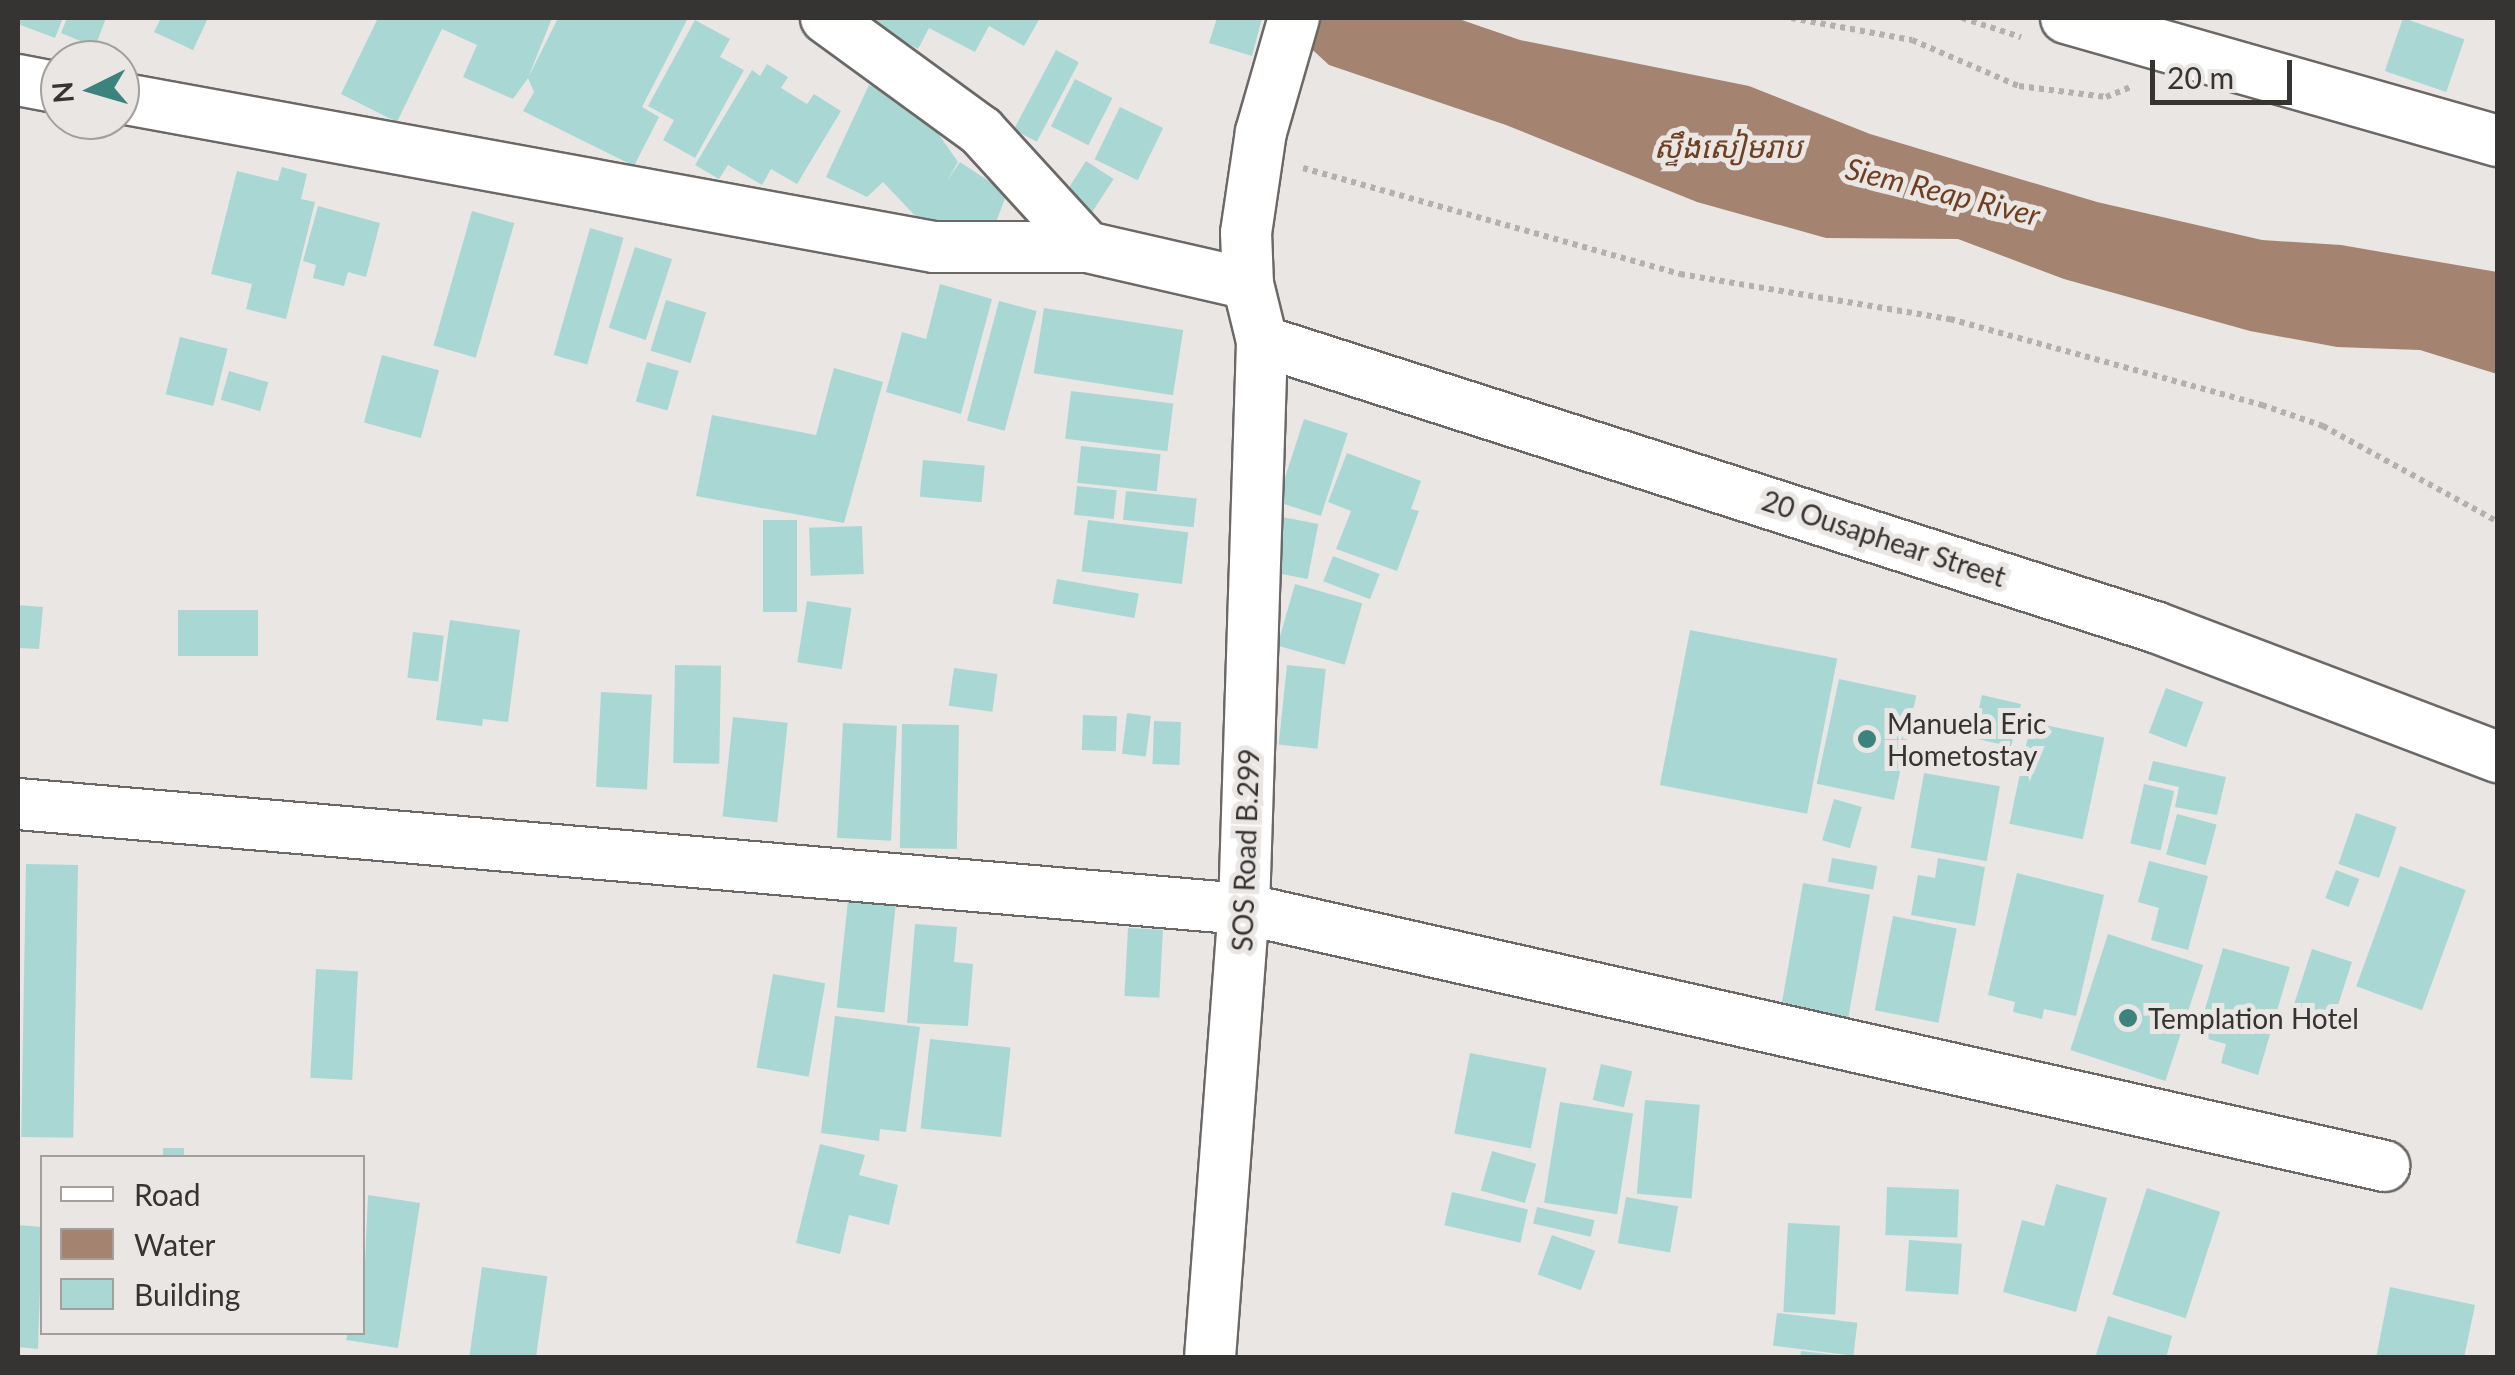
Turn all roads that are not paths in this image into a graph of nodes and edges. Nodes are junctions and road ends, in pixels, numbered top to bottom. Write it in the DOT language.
graph roads {
  1 [pos="826,18"];
  2 [pos="1294,18"];
  3 [pos="2066,18"];
  4 [pos="140,102"];
  5 [pos="2498,141"];
  6 [pos="1087,247"];
  7 [pos="1248,284"];
  8 [pos="1262,341"];
  9 [pos="2498,758"];
  10 [pos="18,804"];
  11 [pos="1244,909"];
  12 [pos="2384,1166"];
  13 [pos="1210,1358"];
  1 -- 6 [label="street"];
  2 -- 7 [label="street, SOS Road B.299"];
  3 -- 5 [label="street"];
  4 -- 6 [label="street"];
  6 -- 7 [label="street"];
  7 -- 8 [label="street, SOS Road B.299"];
  8 -- 9 [label="street, 20 Ousaphear Street"];
  8 -- 11 [label="street, SOS Road B.299"];
  10 -- 11 [label="street"];
  11 -- 12 [label="street"];
  11 -- 13 [label="street, SOS Road B.299"];
}
